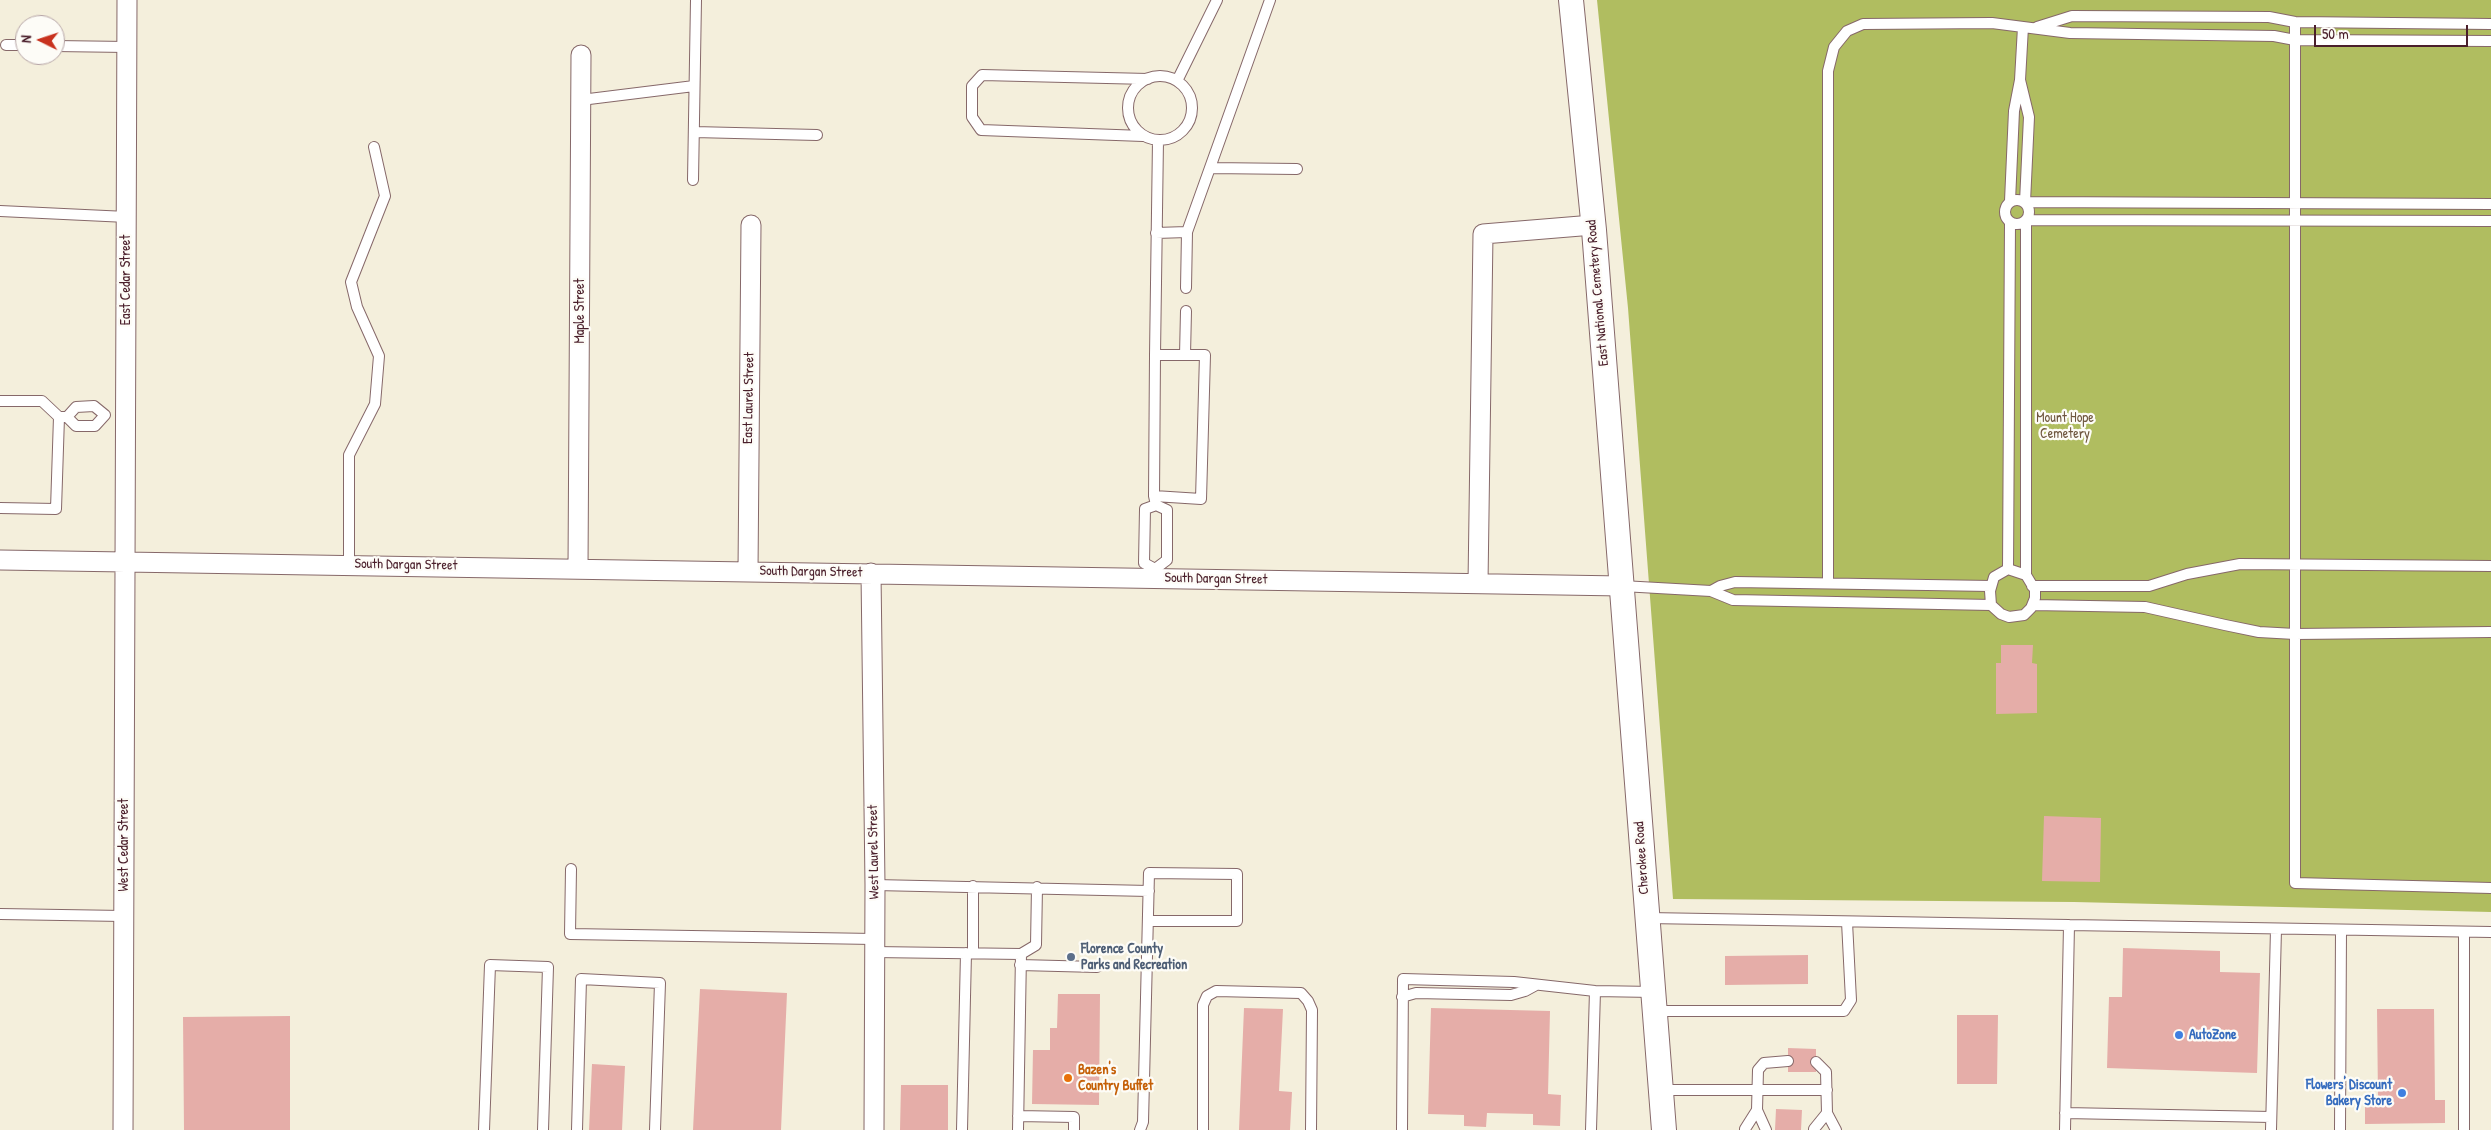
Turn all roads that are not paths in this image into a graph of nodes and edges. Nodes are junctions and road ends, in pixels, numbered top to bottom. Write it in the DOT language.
graph roads {
  1 [pos="127,0"];
  2 [pos="696,0"];
  3 [pos="1218,0"];
  4 [pos="1270,0"];
  5 [pos="1571,0"];
  6 [pos="2295,22"];
  7 [pos="2491,24"];
  8 [pos="2028,27"];
  9 [pos="2295,40"];
  10 [pos="2491,41"];
  11 [pos="6,45"];
  12 [pos="15,45"];
  13 [pos="65,46"];
  14 [pos="127,47"];
  15 [pos="581,54"];
  16 [pos="1148,79"];
  17 [pos="2020,80"];
  18 [pos="1177,82"];
  19 [pos="694,86"];
  20 [pos="581,100"];
  21 [pos="694,132"];
  22 [pos="817,135"];
  23 [pos="1143,136"];
  24 [pos="1158,140"];
  25 [pos="374,147"];
  26 [pos="1210,168"];
  27 [pos="1298,169"];
  28 [pos="693,180"];
  29 [pos="2010,201"];
  30 [pos="2025,202"];
  31 [pos="2294,203"];
  32 [pos="2491,204"];
  33 [pos="0,211"];
  34 [pos="127,217"];
  35 [pos="2026,220"];
  36 [pos="2294,220"];
  37 [pos="2491,221"];
  38 [pos="2010,223"];
  39 [pos="751,225"];
  40 [pos="1593,225"];
  41 [pos="1188,232"];
  42 [pos="1156,233"];
  43 [pos="1186,288"];
  44 [pos="1186,311"];
  45 [pos="1155,355"];
  46 [pos="1185,355"];
  47 [pos="0,401"];
  48 [pos="126,415"];
  49 [pos="104,416"];
  50 [pos="63,417"];
  51 [pos="1155,501"];
  52 [pos="0,508"];
  53 [pos="0,560"];
  54 [pos="126,561"];
  55 [pos="348,564"];
  56 [pos="2294,566"];
  57 [pos="2491,566"];
  58 [pos="578,568"];
  59 [pos="2008,569"];
  60 [pos="748,571"];
  61 [pos="871,573"];
  62 [pos="1155,574"];
  63 [pos="2026,575"];
  64 [pos="1478,583"];
  65 [pos="1828,583"];
  66 [pos="1622,586"];
  67 [pos="1991,586"];
  68 [pos="2032,586"];
  69 [pos="1711,591"];
  70 [pos="1991,605"];
  71 [pos="2033,606"];
  72 [pos="2491,632"];
  73 [pos="2295,634"];
  74 [pos="571,869"];
  75 [pos="875,884"];
  76 [pos="973,886"];
  77 [pos="1037,887"];
  78 [pos="2491,888"];
  79 [pos="1149,891"];
  80 [pos="0,914"];
  81 [pos="123,916"];
  82 [pos="1646,918"];
  83 [pos="1148,921"];
  84 [pos="1847,922"];
  85 [pos="2069,925"];
  86 [pos="2276,929"];
  87 [pos="2341,930"];
  88 [pos="2464,932"];
  89 [pos="2491,932"];
  90 [pos="874,946"];
  91 [pos="969,953"];
  92 [pos="1020,954"];
  93 [pos="1020,965"];
  94 [pos="1097,967"];
  95 [pos="1536,985"];
  96 [pos="1595,991"];
  97 [pos="1402,997"];
  98 [pos="1654,1002"];
  99 [pos="1788,1061"];
  100 [pos="1816,1062"];
  101 [pos="1661,1090"];
  102 [pos="1827,1090"];
  103 [pos="1758,1091"];
  104 [pos="1757,1110"];
  105 [pos="1828,1113"];
  106 [pos="2065,1113"];
  107 [pos="1018,1116"];
  108 [pos="2271,1117"];
  109 [pos="1143,1127"];
  110 [pos="1745,1129"];
  111 [pos="1814,1129"];
  112 [pos="123,1130"];
  113 [pos="484,1130"];
  114 [pos="543,1130"];
  115 [pos="577,1130"];
  116 [pos="655,1130"];
  117 [pos="874,1130"];
  118 [pos="962,1130"];
  119 [pos="1018,1130"];
  120 [pos="1074,1130"];
  121 [pos="1204,1130"];
  122 [pos="1311,1130"];
  123 [pos="1402,1130"];
  124 [pos="1591,1130"];
  125 [pos="1664,1130"];
  126 [pos="1766,1130"];
  127 [pos="1836,1130"];
  128 [pos="2065,1130"];
  129 [pos="2271,1130"];
  130 [pos="2340,1130"];
  131 [pos="2464,1130"];
  1 -- 14 [label="street, East Cedar Street"];
  2 -- 19 [label="lane"];
  3 -- 18 [label="lane"];
  4 -- 26 [label="lane"];
  5 -- 40 [label="street, East National Cemetery Road"];
  6 -- 7 [label="lane"];
  6 -- 8 [label="lane"];
  6 -- 9 [label="lane"];
  8 -- 9 [label="lane"];
  8 -- 17 [label="lane"];
  8 -- 65 [label="lane"];
  9 -- 10 [label="lane"];
  9 -- 31 [label="lane"];
  11 -- 12 [label="lane"];
  13 -- 14 [label="lane"];
  14 -- 34 [label="street, East Cedar Street"];
  15 -- 20 [label="street, Maple Street"];
  16 -- 18 [label="lane"];
  16 -- 23 [label="lane"];
  16 -- 23 [label="lane"];
  17 -- 29 [label="lane"];
  17 -- 30 [label="lane"];
  18 -- 24 [label="lane"];
  19 -- 20 [label="lane"];
  19 -- 21 [label="lane"];
  20 -- 58 [label="street, Maple Street"];
  21 -- 22 [label="lane"];
  21 -- 28 [label="lane"];
  23 -- 24 [label="lane"];
  24 -- 42 [label="lane"];
  25 -- 55 [label="lane"];
  26 -- 27 [label="lane"];
  26 -- 41 [label="lane"];
  29 -- 30 [label="lane"];
  29 -- 38 [label="lane"];
  30 -- 31 [label="lane"];
  30 -- 35 [label="lane"];
  31 -- 32 [label="lane"];
  31 -- 36 [label="lane"];
  33 -- 34 [label="lane"];
  34 -- 48 [label="street, East Cedar Street"];
  35 -- 36 [label="lane"];
  35 -- 38 [label="lane"];
  35 -- 63 [label="lane"];
  36 -- 37 [label="lane"];
  36 -- 56 [label="lane"];
  38 -- 59 [label="lane"];
  39 -- 60 [label="street, East Laurel Street"];
  40 -- 64 [label="street"];
  40 -- 66 [label="street, East National Cemetery Road"];
  41 -- 42 [label="lane"];
  41 -- 43 [label="lane"];
  42 -- 45 [label="lane"];
  44 -- 46 [label="lane"];
  45 -- 46 [label="lane"];
  45 -- 51 [label="lane"];
  46 -- 51 [label="lane"];
  47 -- 50 [label="lane"];
  48 -- 49 [label="lane"];
  48 -- 54 [label="street, East Cedar Street"];
  49 -- 50 [label="lane"];
  49 -- 50 [label="lane"];
  50 -- 52 [label="lane"];
  51 -- 62 [label="lane"];
  51 -- 62 [label="lane"];
  53 -- 54 [label="street, South Dargan Street"];
  54 -- 55 [label="street, South Dargan Street"];
  54 -- 81 [label="street, West Cedar Street"];
  55 -- 58 [label="street, South Dargan Street"];
  56 -- 57 [label="lane"];
  56 -- 68 [label="lane"];
  56 -- 73 [label="lane"];
  58 -- 60 [label="street, South Dargan Street"];
  59 -- 63 [label="lane"];
  59 -- 67 [label="lane"];
  60 -- 61 [label="street, South Dargan Street"];
  61 -- 62 [label="street, South Dargan Street"];
  61 -- 75 [label="street, West Laurel Street"];
  62 -- 64 [label="street, South Dargan Street"];
  63 -- 68 [label="lane"];
  64 -- 66 [label="street, South Dargan Street"];
  65 -- 67 [label="lane"];
  65 -- 69 [label="lane"];
  66 -- 69 [label="lane"];
  66 -- 82 [label="street, Cherokee Road"];
  67 -- 70 [label="lane"];
  68 -- 71 [label="lane"];
  69 -- 70 [label="lane"];
  70 -- 71 [label="lane"];
  71 -- 73 [label="lane"];
  72 -- 73 [label="lane"];
  73 -- 78 [label="lane"];
  74 -- 90 [label="lane"];
  75 -- 76 [label="lane"];
  75 -- 90 [label="street, West Laurel Street"];
  76 -- 77 [label="lane"];
  76 -- 91 [label="lane"];
  77 -- 79 [label="lane"];
  77 -- 92 [label="lane"];
  79 -- 83 [label="lane"];
  79 -- 83 [label="lane"];
  80 -- 81 [label="lane"];
  81 -- 112 [label="street, West Cedar Street"];
  82 -- 84 [label="lane"];
  82 -- 98 [label="street, Cherokee Road"];
  83 -- 109 [label="lane"];
  84 -- 85 [label="lane"];
  84 -- 98 [label="lane"];
  85 -- 86 [label="lane"];
  85 -- 106 [label="lane"];
  86 -- 87 [label="lane"];
  86 -- 108 [label="lane"];
  87 -- 88 [label="lane"];
  87 -- 130 [label="lane"];
  88 -- 89 [label="lane"];
  88 -- 131 [label="lane"];
  90 -- 91 [label="lane"];
  90 -- 117 [label="street, West Laurel Street"];
  91 -- 92 [label="lane"];
  91 -- 118 [label="lane"];
  92 -- 93 [label="lane"];
  93 -- 94 [label="lane"];
  93 -- 107 [label="lane"];
  95 -- 96 [label="lane"];
  95 -- 97 [label="lane"];
  95 -- 97 [label="lane"];
  96 -- 98 [label="lane"];
  96 -- 124 [label="lane"];
  97 -- 123 [label="lane"];
  98 -- 101 [label="street, Cherokee Road"];
  99 -- 103 [label="lane"];
  100 -- 102 [label="lane"];
  101 -- 103 [label="lane"];
  101 -- 125 [label="street, Cherokee Road"];
  102 -- 103 [label="lane"];
  102 -- 105 [label="lane"];
  103 -- 104 [label="lane"];
  104 -- 110 [label="lane"];
  104 -- 126 [label="lane"];
  105 -- 111 [label="lane"];
  105 -- 127 [label="lane"];
  106 -- 108 [label="lane"];
  106 -- 128 [label="lane"];
  107 -- 119 [label="lane"];
  107 -- 120 [label="lane"];
  108 -- 129 [label="lane"];
  113 -- 114 [label="lane"];
  115 -- 116 [label="lane"];
  121 -- 122 [label="lane"];
}
